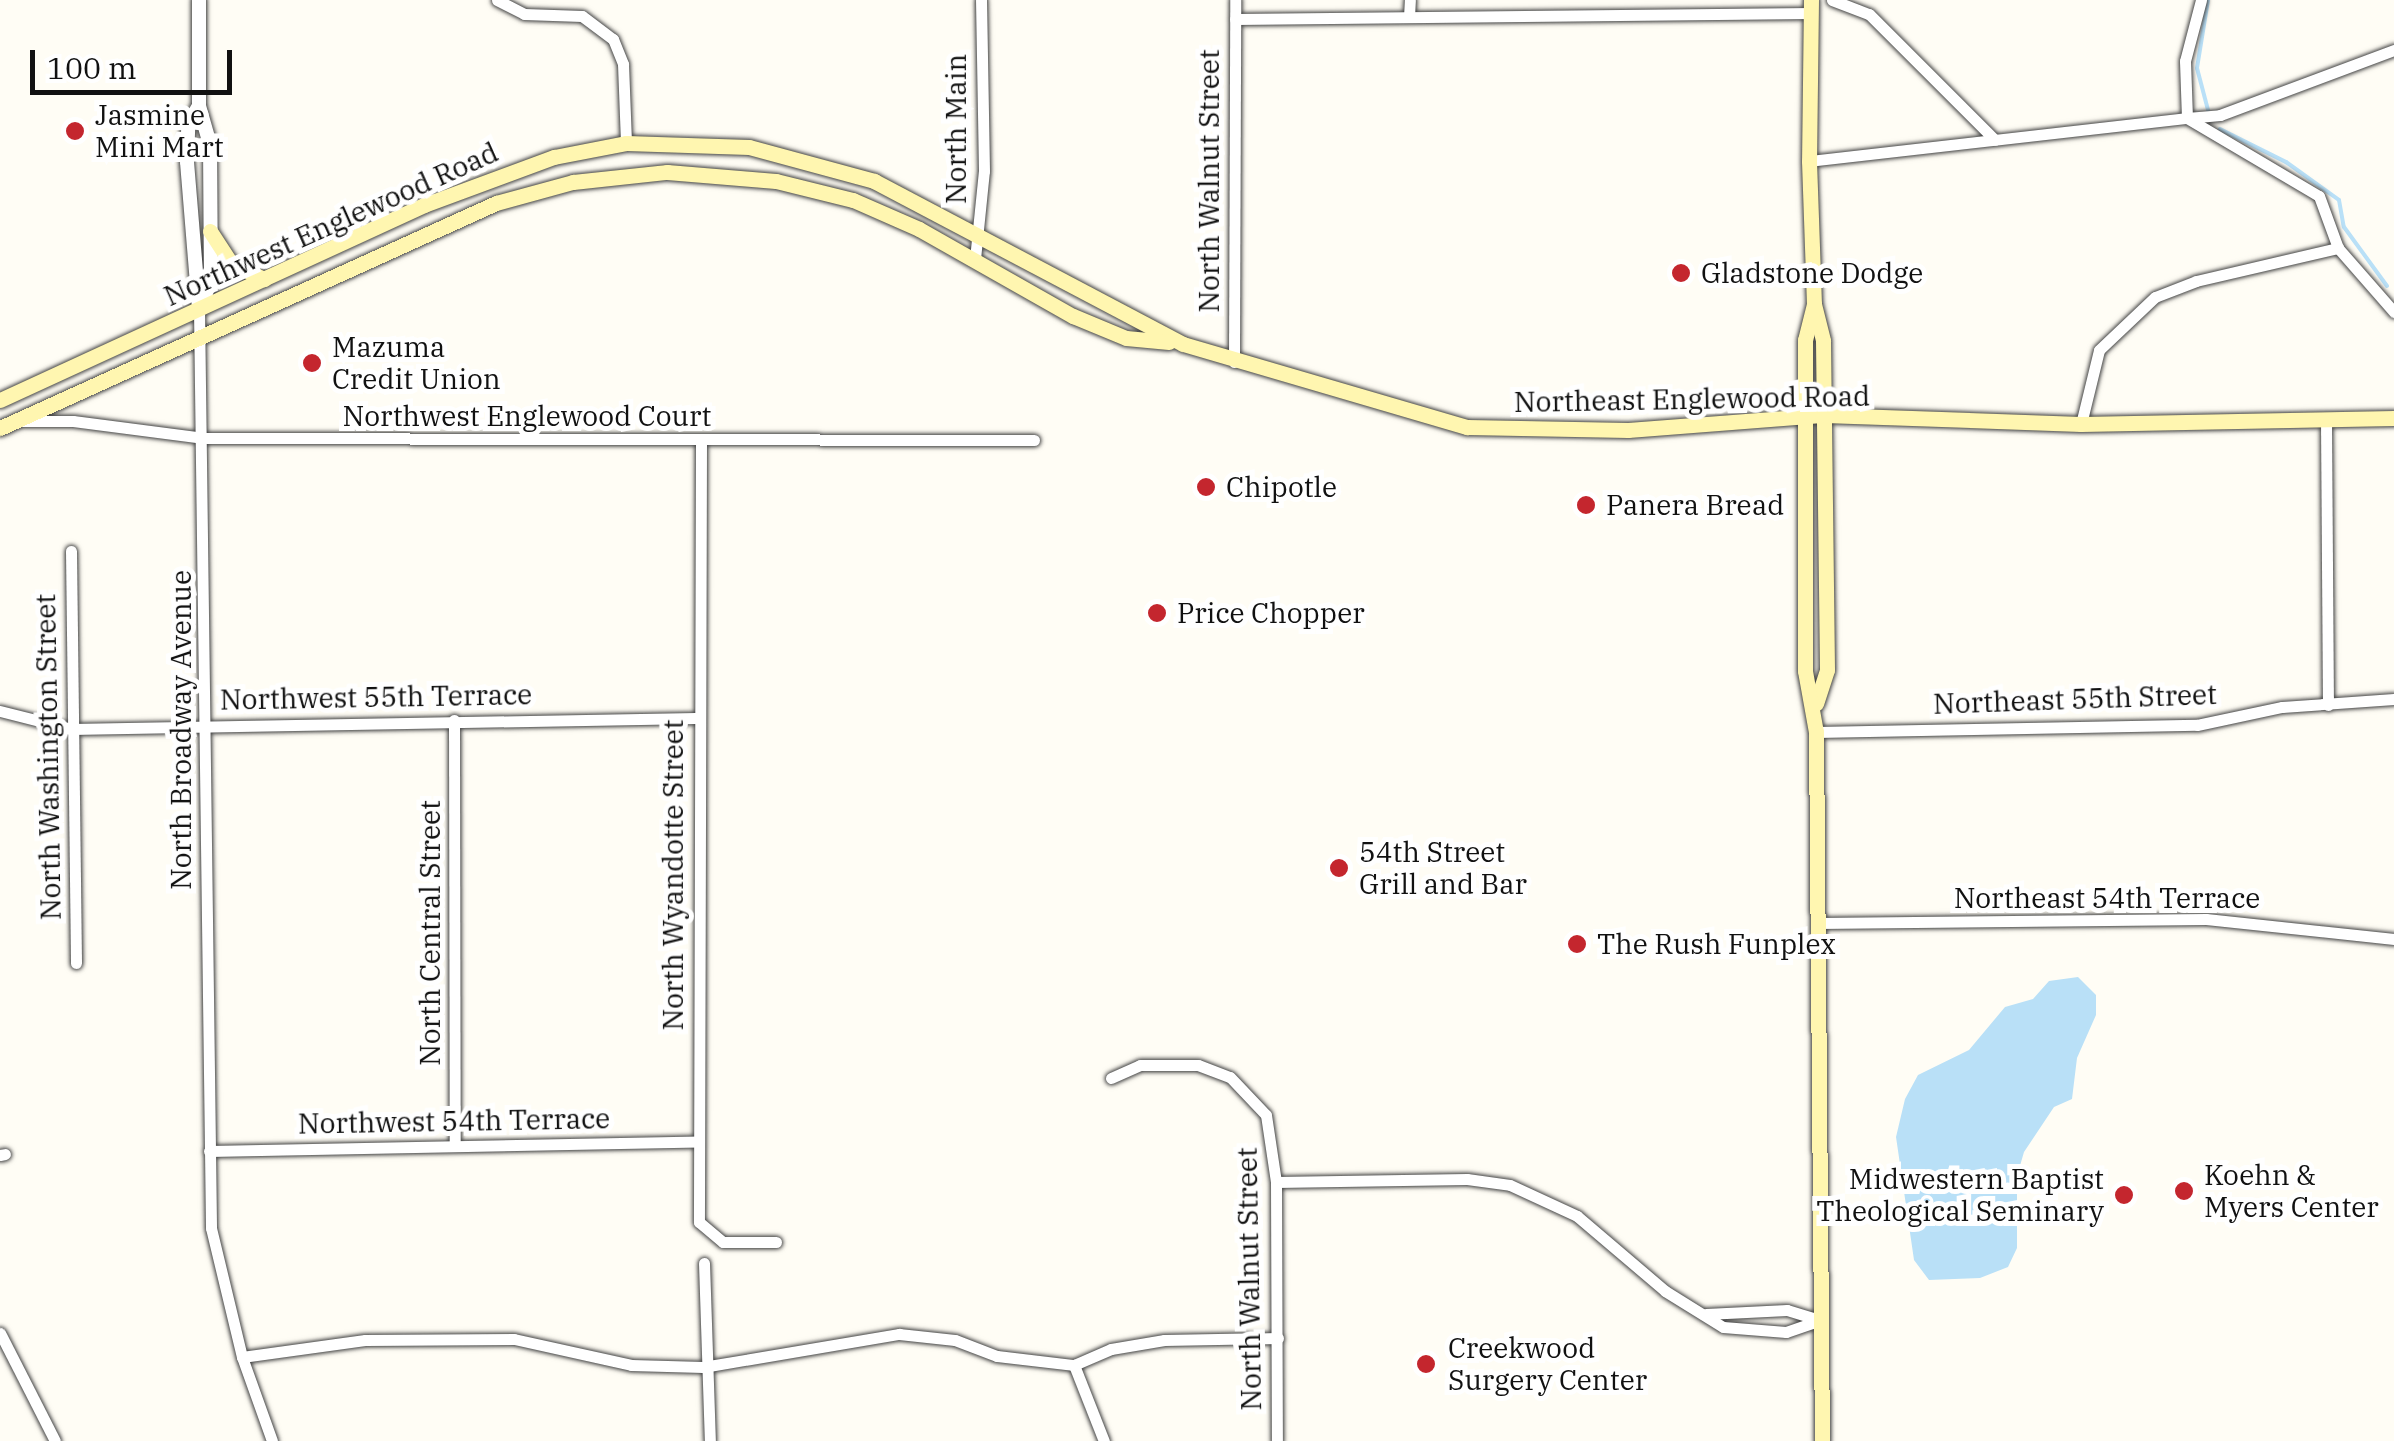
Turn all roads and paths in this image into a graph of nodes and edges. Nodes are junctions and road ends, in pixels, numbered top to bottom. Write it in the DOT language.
graph roads {
  1 [pos="199,0"];
  2 [pos="497,0"];
  3 [pos="981,0"];
  4 [pos="1235,0"];
  5 [pos="1410,0"];
  6 [pos="1832,0"];
  7 [pos="2201,0"];
  8 [pos="1811,6"];
  9 [pos="1410,17"];
  10 [pos="1235,18"];
  11 [pos="2394,50"];
  12 [pos="199,106"];
  13 [pos="2188,118"];
  14 [pos="1994,140"];
  15 [pos="626,143"];
  16 [pos="1809,161"];
  17 [pos="210,231"];
  18 [pos="978,232"];
  19 [pos="2338,248"];
  20 [pos="974,258"];
  21 [pos="264,279"];
  22 [pos="1814,304"];
  23 [pos="199,309"];
  24 [pos="2394,312"];
  25 [pos="199,340"];
  26 [pos="1183,344"];
  27 [pos="1234,362"];
  28 [pos="0,400"];
  29 [pos="1824,415"];
  30 [pos="1805,417"];
  31 [pos="2394,418"];
  32 [pos="2326,420"];
  33 [pos="21,421"];
  34 [pos="2081,424"];
  35 [pos="0,428"];
  36 [pos="204,438"];
  37 [pos="1034,440"];
  38 [pos="701,442"];
  39 [pos="71,550"];
  40 [pos="2394,699"];
  41 [pos="1815,704"];
  42 [pos="2328,705"];
  43 [pos="0,711"];
  44 [pos="696,718"];
  45 [pos="454,720"];
  46 [pos="206,726"];
  47 [pos="71,729"];
  48 [pos="1816,732"];
  49 [pos="1818,923"];
  50 [pos="2394,939"];
  51 [pos="76,962"];
  52 [pos="1110,1078"];
  53 [pos="700,1142"];
  54 [pos="456,1146"];
  55 [pos="209,1151"];
  56 [pos="1276,1182"];
  57 [pos="776,1242"];
  58 [pos="704,1263"];
  59 [pos="1706,1314"];
  60 [pos="1820,1320"];
  61 [pos="0,1334"];
  62 [pos="1278,1338"];
  63 [pos="242,1358"];
  64 [pos="1074,1365"];
  65 [pos="703,1367"];
  66 [pos="54,1441"];
  67 [pos="272,1441"];
  68 [pos="710,1441"];
  69 [pos="1104,1441"];
  70 [pos="1277,1441"];
  71 [pos="1822,1441"];
  1 -- 12 [label="street, North Broadway Avenue"];
  2 -- 15 [label="street"];
  3 -- 18 [label="street, North Main"];
  4 -- 10 [label="street, North Walnut Street"];
  5 -- 9 [label="street"];
  6 -- 14 [label="street"];
  7 -- 13 [label="street"];
  8 -- 9 [label="street"];
  8 -- 16 [label="main road"];
  9 -- 10 [label="street"];
  10 -- 27 [label="street, North Walnut Street"];
  11 -- 13 [label="street"];
  12 -- 17 [label="street, North Broadway Avenue"];
  12 -- 23 [label="street, North Broadway Avenue"];
  13 -- 14 [label="street"];
  13 -- 19 [label="street"];
  14 -- 16 [label="street"];
  15 -- 18 [label="main road, Northwest Englewood Road"];
  15 -- 21 [label="main road, Northwest Englewood Road"];
  16 -- 22 [label="main road"];
  17 -- 21 [label="main road"];
  17 -- 23 [label="street, North Broadway Avenue"];
  18 -- 20 [label="street, North Main"];
  18 -- 26 [label="main road, Northeast Englewood Road"];
  19 -- 24 [label="street"];
  19 -- 34 [label="street"];
  20 -- 25 [label="main road, Northwest Englewood Road"];
  20 -- 26 [label="main road, Northeast Englewood Road"];
  21 -- 23 [label="main road, Northwest Englewood Road"];
  22 -- 29 [label="main road"];
  22 -- 30 [label="main road"];
  23 -- 25 [label="street, North Broadway Avenue"];
  23 -- 28 [label="main road, Northwest Englewood Road"];
  25 -- 33 [label="main road, Northwest Englewood Road"];
  25 -- 36 [label="street, North Broadway Avenue"];
  26 -- 27 [label="main road, Northeast Englewood Road"];
  27 -- 30 [label="main road, Northeast Englewood Road"];
  29 -- 30 [label="main road, Northeast Englewood Road"];
  29 -- 34 [label="main road, Northeast Englewood Road"];
  29 -- 41 [label="main road"];
  30 -- 41 [label="main road"];
  31 -- 32 [label="main road, Northeast Englewood Road"];
  32 -- 34 [label="main road, Northeast Englewood Road"];
  32 -- 42 [label="street"];
  33 -- 35 [label="main road, Northwest Englewood Road"];
  33 -- 36 [label="street, Northwest Englewood Court"];
  36 -- 38 [label="street, Northwest Englewood Court"];
  36 -- 46 [label="street, North Broadway Avenue"];
  37 -- 38 [label="street, Northwest Englewood Court"];
  38 -- 44 [label="street, North Wyandotte Street"];
  39 -- 47 [label="street, North Washington Street"];
  40 -- 42 [label="street, Northeast 55th Street"];
  41 -- 48 [label="main road"];
  42 -- 48 [label="street, Northeast 55th Street"];
  43 -- 47 [label="street, Northwest 55th Terrace"];
  44 -- 45 [label="street, Northwest 55th Terrace"];
  44 -- 53 [label="street, North Wyandotte Street"];
  45 -- 46 [label="street, Northwest 55th Terrace"];
  45 -- 54 [label="street, North Central Street"];
  46 -- 47 [label="street, Northwest 55th Terrace"];
  46 -- 55 [label="street, North Broadway Avenue"];
  47 -- 51 [label="street, North Washington Street"];
  48 -- 49 [label="main road"];
  49 -- 50 [label="street, Northeast 54th Terrace"];
  49 -- 60 [label="main road"];
  52 -- 56 [label="street, North Walnut Street"];
  53 -- 54 [label="street, Northwest 54th Terrace"];
  53 -- 57 [label="street, North Wyandotte Street"];
  54 -- 55 [label="street, Northwest 54th Terrace"];
  55 -- 63 [label="street, North Broadway Avenue"];
  56 -- 59 [label="street"];
  56 -- 62 [label="street, North Walnut Street"];
  58 -- 65 [label="street"];
  59 -- 60 [label="street"];
  59 -- 60 [label="street"];
  60 -- 71 [label="main road"];
  61 -- 66 [label="street"];
  62 -- 64 [label="street"];
  62 -- 70 [label="street, North Walnut Street"];
  63 -- 65 [label="street"];
  63 -- 67 [label="street, North Broadway Avenue"];
  64 -- 65 [label="street"];
  64 -- 69 [label="street"];
  65 -- 68 [label="street"];
}
